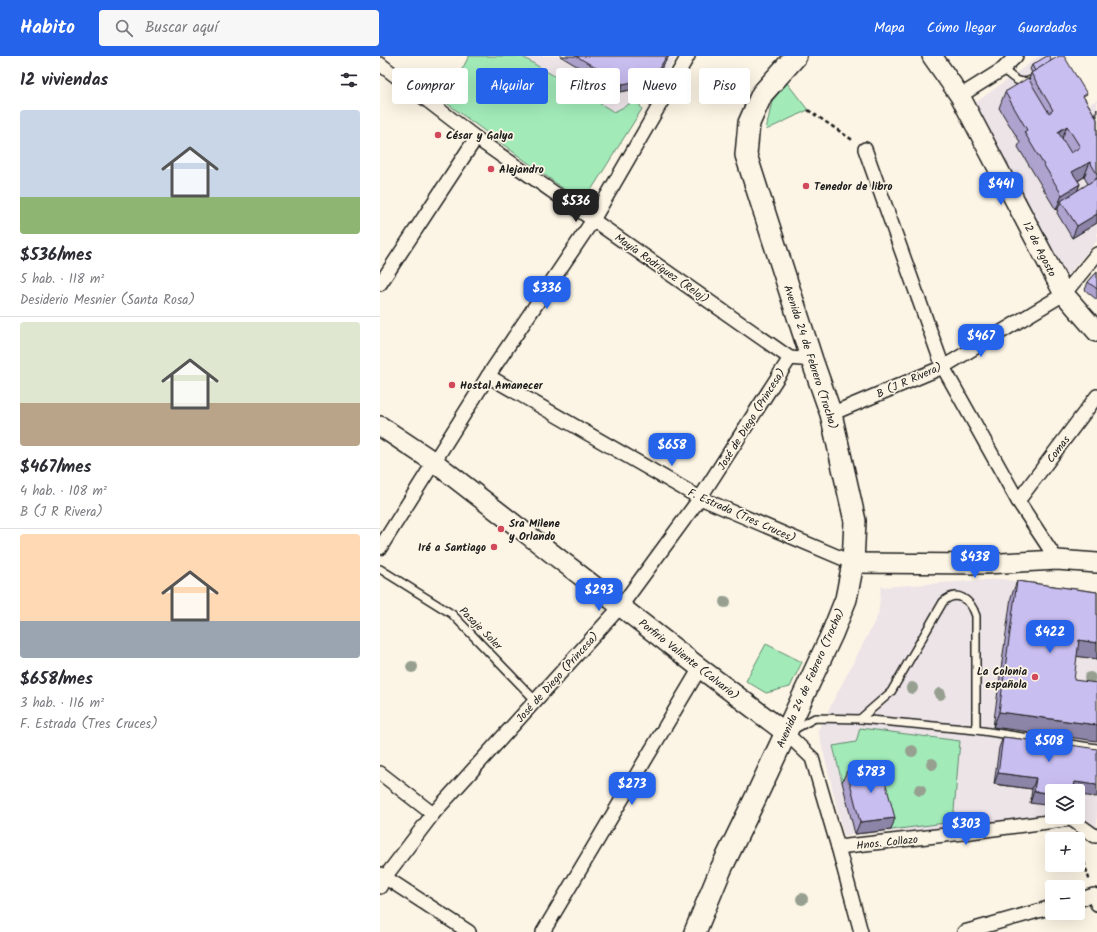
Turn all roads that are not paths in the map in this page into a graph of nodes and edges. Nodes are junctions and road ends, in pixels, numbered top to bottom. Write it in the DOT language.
graph roads {
  1 [pos="688,56"];
  2 [pos="796,56"];
  3 [pos="932,56"];
  4 [pos="1016,56"];
  5 [pos="380,64"];
  6 [pos="1003,68"];
  7 [pos="1041,74"];
  8 [pos="960,96"];
  9 [pos="476,138"];
  10 [pos="865,149"];
  11 [pos="592,220"];
  12 [pos="1097,254"];
  13 [pos="380,284"];
  14 [pos="1064,294"];
  15 [pos="1097,332"];
  16 [pos="790,358"];
  17 [pos="812,360"];
  18 [pos="943,366"];
  19 [pos="488,376"];
  20 [pos="1097,396"];
  21 [pos="831,414"];
  22 [pos="380,426"];
  23 [pos="434,462"];
  24 [pos="700,498"];
  25 [pos="1018,501"];
  26 [pos="380,548"];
  27 [pos="1057,560"];
  28 [pos="853,563"];
  29 [pos="1097,563"];
  30 [pos="380,569"];
  31 [pos="621,606"];
  32 [pos="700,668"];
  33 [pos="536,701"];
  34 [pos="860,719"];
  35 [pos="976,730"];
  36 [pos="786,733"];
  37 [pos="1097,748"];
  38 [pos="380,773"];
  39 [pos="434,814"];
  40 [pos="1096,837"];
  41 [pos="838,847"];
  42 [pos="382,879"];
  43 [pos="1085,900"];
  44 [pos="1096,900"];
  45 [pos="1045,909"];
  46 [pos="469,932"];
  47 [pos="543,932"];
  48 [pos="695,932"];
  49 [pos="861,932"];
  50 [pos="964,932"];
  1 -- 11 [label="street"];
  2 -- 17 [label="main road, Avenida 24 de Febrero (Trocha)"];
  3 -- 8 [label="street, 12 de Agosto"];
  4 -- 6 [label="street"];
  5 -- 9 [label="street, Mayía Rodríguez (Reloj)"];
  6 -- 7 [label="lane"];
  6 -- 8 [label="street"];
  8 -- 14 [label="street, 12 de Agosto"];
  9 -- 11 [label="street, Mayía Rodríguez (Reloj)"];
  9 -- 13 [label="street"];
  10 -- 18 [label="street"];
  11 -- 16 [label="street, Mayía Rodríguez (Reloj)"];
  11 -- 19 [label="street"];
  12 -- 14 [label="street, B (J R Rivera)"];
  14 -- 15 [label="street, 12 de Agosto"];
  14 -- 18 [label="street, B (J R Rivera)"];
  16 -- 17 [label="street, José de Diego (Princesa)"];
  16 -- 24 [label="street, José de Diego (Princesa)"];
  17 -- 21 [label="main road, Avenida 24 de Febrero (Trocha)"];
  18 -- 21 [label="street, B (J R Rivera)"];
  18 -- 25 [label="street"];
  19 -- 23 [label="street"];
  19 -- 24 [label="street, F. Estrada (Tres Cruces)"];
  20 -- 25 [label="street, Comas"];
  21 -- 28 [label="main road, Avenida 24 de Febrero (Trocha)"];
  22 -- 23 [label="street, Porfirio Valiente (Calvario)"];
  23 -- 26 [label="street"];
  23 -- 31 [label="street, Porfirio Valiente (Calvario)"];
  24 -- 28 [label="street, F. Estrada (Tres Cruces)"];
  24 -- 31 [label="street, José de Diego (Princesa)"];
  25 -- 27 [label="street"];
  27 -- 28 [label="street"];
  27 -- 29 [label="street"];
  28 -- 36 [label="main road, Avenida 24 de Febrero (Trocha)"];
  30 -- 33 [label="lane, Pasaje Soler"];
  31 -- 32 [label="street, Porfirio Valiente (Calvario)"];
  31 -- 33 [label="street, José de Diego (Princesa)"];
  32 -- 36 [label="street, Porfirio Valiente (Calvario)"];
  32 -- 47 [label="street"];
  33 -- 39 [label="street, José de Diego (Princesa)"];
  34 -- 35 [label="lane"];
  34 -- 35 [label="lane"];
  34 -- 36 [label="lane"];
  35 -- 37 [label="lane"];
  36 -- 41 [label="street"];
  36 -- 48 [label="main road, Avenida 24 de Febrero (Trocha)"];
  38 -- 39 [label="street"];
  39 -- 42 [label="street, José de Diego (Princesa)"];
  40 -- 41 [label="street, Hnos. Collazo"];
  41 -- 49 [label="street"];
  42 -- 46 [label="street"];
  43 -- 44 [label="street"];
  45 -- 50 [label="street"];
}
